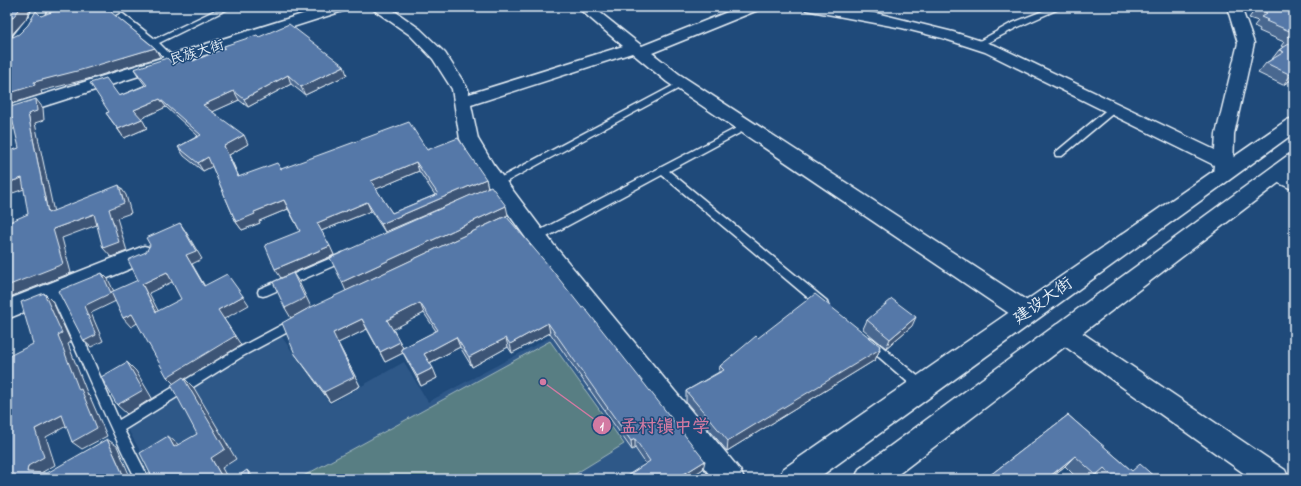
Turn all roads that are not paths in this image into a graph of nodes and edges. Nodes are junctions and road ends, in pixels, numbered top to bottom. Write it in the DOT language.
graph roads {
  1 [pos="39,7"];
  2 [pos="228,7"];
  3 [pos="341,7"];
  4 [pos="379,7"];
  5 [pos="584,7"];
  6 [pos="753,7"];
  7 [pos="811,7"];
  8 [pos="1059,7"];
  9 [pos="1234,7"];
  10 [pos="120,16"];
  11 [pos="17,40"];
  12 [pos="154,42"];
  13 [pos="978,44"];
  14 [pos="638,50"];
  15 [pos="173,60"];
  16 [pos="683,84"];
  17 [pos="462,102"];
  18 [pos="1114,109"];
  19 [pos="7,112"];
  20 [pos="1294,124"];
  21 [pos="746,126"];
  22 [pos="1059,154"];
  23 [pos="1224,168"];
  24 [pos="663,171"];
  25 [pos="1288,173"];
  26 [pos="496,187"];
  27 [pos="537,237"];
  28 [pos="144,254"];
  29 [pos="349,254"];
  30 [pos="54,291"];
  31 [pos="263,292"];
  32 [pos="830,309"];
  33 [pos="7,310"];
  34 [pos="1027,313"];
  35 [pos="304,318"];
  36 [pos="1064,333"];
  37 [pos="859,334"];
  38 [pos="922,387"];
  39 [pos="118,432"];
  40 [pos="106,444"];
  41 [pos="143,479"];
  42 [pos="730,479"];
  43 [pos="793,479"];
  44 [pos="869,479"];
  45 [pos="1275,479"];
  1 -- 11 [label="street"];
  2 -- 12 [label="lane"];
  3 -- 15 [label="main road, 民族大街"];
  4 -- 17 [label="street"];
  5 -- 14 [label="street"];
  6 -- 14 [label="street"];
  7 -- 13 [label="street"];
  8 -- 13 [label="lane"];
  9 -- 23 [label="street"];
  10 -- 12 [label="lane"];
  12 -- 15 [label="lane"];
  13 -- 18 [label="street"];
  14 -- 16 [label="street"];
  14 -- 17 [label="street"];
  15 -- 19 [label="main road, 民族大街"];
  16 -- 21 [label="street"];
  16 -- 26 [label="lane"];
  17 -- 26 [label="street"];
  18 -- 22 [label="lane"];
  18 -- 23 [label="street"];
  20 -- 23 [label="main road, 建设大街"];
  21 -- 24 [label="lane"];
  21 -- 34 [label="street"];
  23 -- 34 [label="main road, 建设大街"];
  24 -- 27 [label="lane"];
  24 -- 32 [label="lane"];
  25 -- 36 [label="main road"];
  26 -- 27 [label="street"];
  27 -- 42 [label="street"];
  28 -- 30 [label="street"];
  29 -- 31 [label="lane"];
  30 -- 33 [label="street"];
  30 -- 39 [label="lane"];
  34 -- 38 [label="main road, 建设大街"];
  35 -- 39 [label="lane"];
  36 -- 44 [label="main road"];
  36 -- 45 [label="street"];
  37 -- 38 [label="lane"];
  38 -- 43 [label="main road, 建设大街"];
  39 -- 40 [label="lane"];
  39 -- 41 [label="lane"];
}
